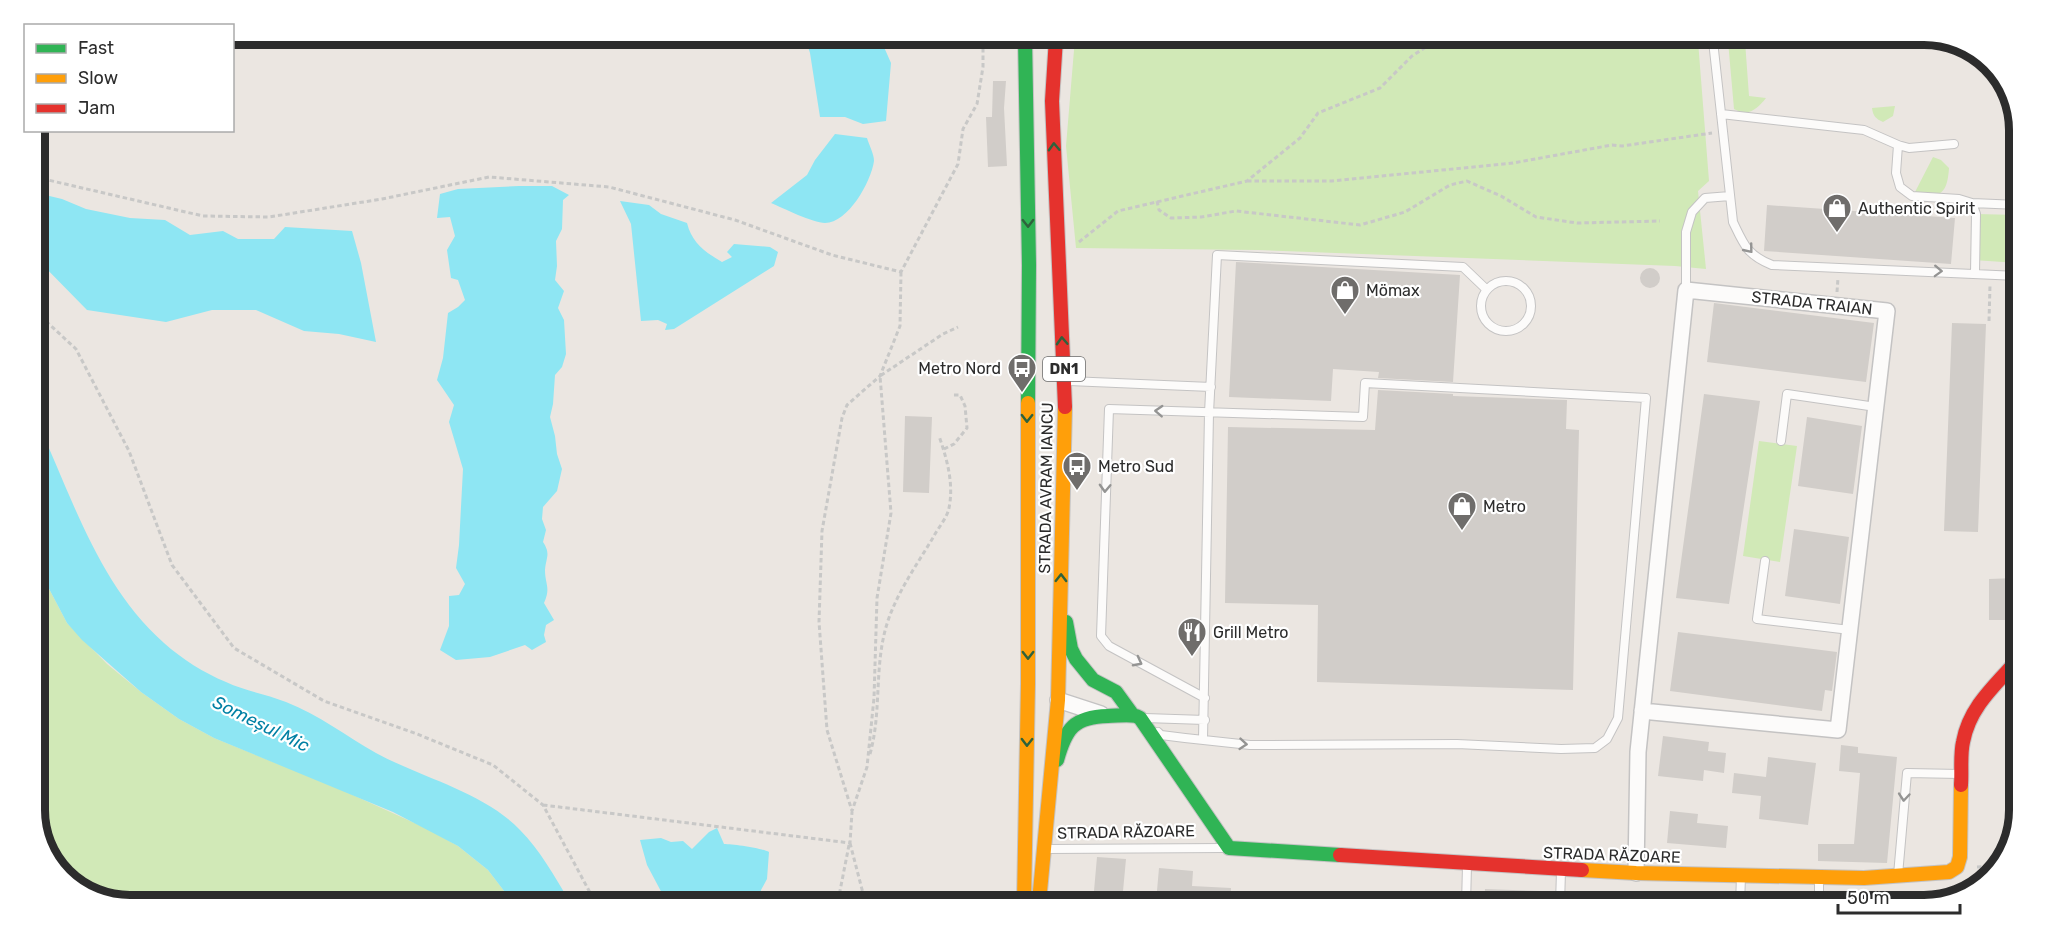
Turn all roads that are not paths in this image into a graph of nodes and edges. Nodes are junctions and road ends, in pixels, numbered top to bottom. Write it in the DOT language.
graph roads {
  1 [pos="1025,45"];
  2 [pos="1056,45"];
  3 [pos="1713,45"];
  4 [pos="1721,114"];
  5 [pos="1954,144"];
  6 [pos="1898,145"];
  7 [pos="1730,196"];
  8 [pos="1971,203"];
  9 [pos="2009,205"];
  10 [pos="1975,273"];
  11 [pos="2009,275"];
  12 [pos="1486,289"];
  13 [pos="1686,290"];
  14 [pos="1064,381"];
  15 [pos="1211,387"];
  16 [pos="1876,406"];
  17 [pos="1209,413"];
  18 [pos="1781,441"];
  19 [pos="1765,561"];
  20 [pos="1061,601"];
  21 [pos="1850,630"];
  22 [pos="2009,670"];
  23 [pos="1059,679"];
  24 [pos="1093,680"];
  25 [pos="1205,699"];
  26 [pos="1058,700"];
  27 [pos="1642,711"];
  28 [pos="1107,716"];
  29 [pos="1136,716"];
  30 [pos="1204,720"];
  31 [pos="1203,740"];
  32 [pos="1961,774"];
  33 [pos="1050,784"];
  34 [pos="1229,848"];
  35 [pos="1044,849"];
  36 [pos="1467,864"];
  37 [pos="1561,870"];
  38 [pos="1636,873"];
  39 [pos="1741,875"];
  40 [pos="1898,875"];
  41 [pos="1819,877"];
  42 [pos="1024,895"];
  43 [pos="1040,895"];
  44 [pos="1466,895"];
  45 [pos="1560,895"];
  46 [pos="1740,895"];
  47 [pos="1819,895"];
  1 -- 42 [label="main road, STRADA AVRAM IANCU / DN1, one-way"];
  14 -- 2 [label="main road, STRADA AVRAM IANCU / DN1, one-way"];
  3 -- 4 [label="lane"];
  4 -- 6 [label="lane"];
  4 -- 7 [label="lane"];
  5 -- 6 [label="lane"];
  6 -- 8 [label="lane"];
  7 -- 10 [label="lane, one-way"];
  7 -- 13 [label="lane"];
  8 -- 9 [label="lane"];
  8 -- 10 [label="lane"];
  10 -- 11 [label="lane"];
  12 -- 12 [label="lane"];
  12 -- 15 [label="lane"];
  13 -- 16 [label="street, STRADA TRAIAN"];
  13 -- 27 [label="street"];
  14 -- 15 [label="lane"];
  20 -- 14 [label="main road, STRADA AVRAM IANCU / DN1, one-way"];
  15 -- 17 [label="lane"];
  16 -- 18 [label="lane"];
  16 -- 21 [label="street, STRADA TRAIAN"];
  17 -- 25 [label="lane"];
  17 -- 25 [label="lane, one-way"];
  31 -- 17 [label="lane, one-way"];
  19 -- 21 [label="lane"];
  20 -- 23 [label="main road, STRADA AVRAM IANCU / DN1"];
  20 -- 24 [label="main road"];
  21 -- 27 [label="street, STRADA TRAIAN"];
  22 -- 32 [label="main road, STRADA RĂZOARE"];
  23 -- 24 [label="street"];
  23 -- 26 [label="main road, STRADA AVRAM IANCU / DN1"];
  24 -- 29 [label="main road"];
  25 -- 30 [label="lane"];
  26 -- 28 [label="street"];
  26 -- 33 [label="main road, STRADA AVRAM IANCU / DN1"];
  27 -- 38 [label="street"];
  28 -- 29 [label="main road"];
  28 -- 33 [label="main road"];
  29 -- 30 [label="lane"];
  29 -- 31 [label="lane"];
  29 -- 34 [label="main road"];
  30 -- 31 [label="lane"];
  32 -- 40 [label="main road, STRADA RĂZOARE"];
  32 -- 40 [label="lane, one-way"];
  33 -- 35 [label="main road, STRADA AVRAM IANCU / DN1"];
  34 -- 35 [label="lane, STRADA RĂZOARE"];
  34 -- 36 [label="main road, STRADA RĂZOARE"];
  35 -- 43 [label="main road, STRADA AVRAM IANCU / DN1"];
  36 -- 37 [label="main road, STRADA RĂZOARE"];
  36 -- 44 [label="lane"];
  37 -- 38 [label="main road, STRADA RĂZOARE"];
  37 -- 45 [label="lane"];
  38 -- 39 [label="main road, STRADA RĂZOARE"];
  39 -- 41 [label="main road, STRADA RĂZOARE"];
  39 -- 46 [label="lane"];
  40 -- 41 [label="main road, STRADA RĂZOARE"];
  41 -- 47 [label="lane"];
}
